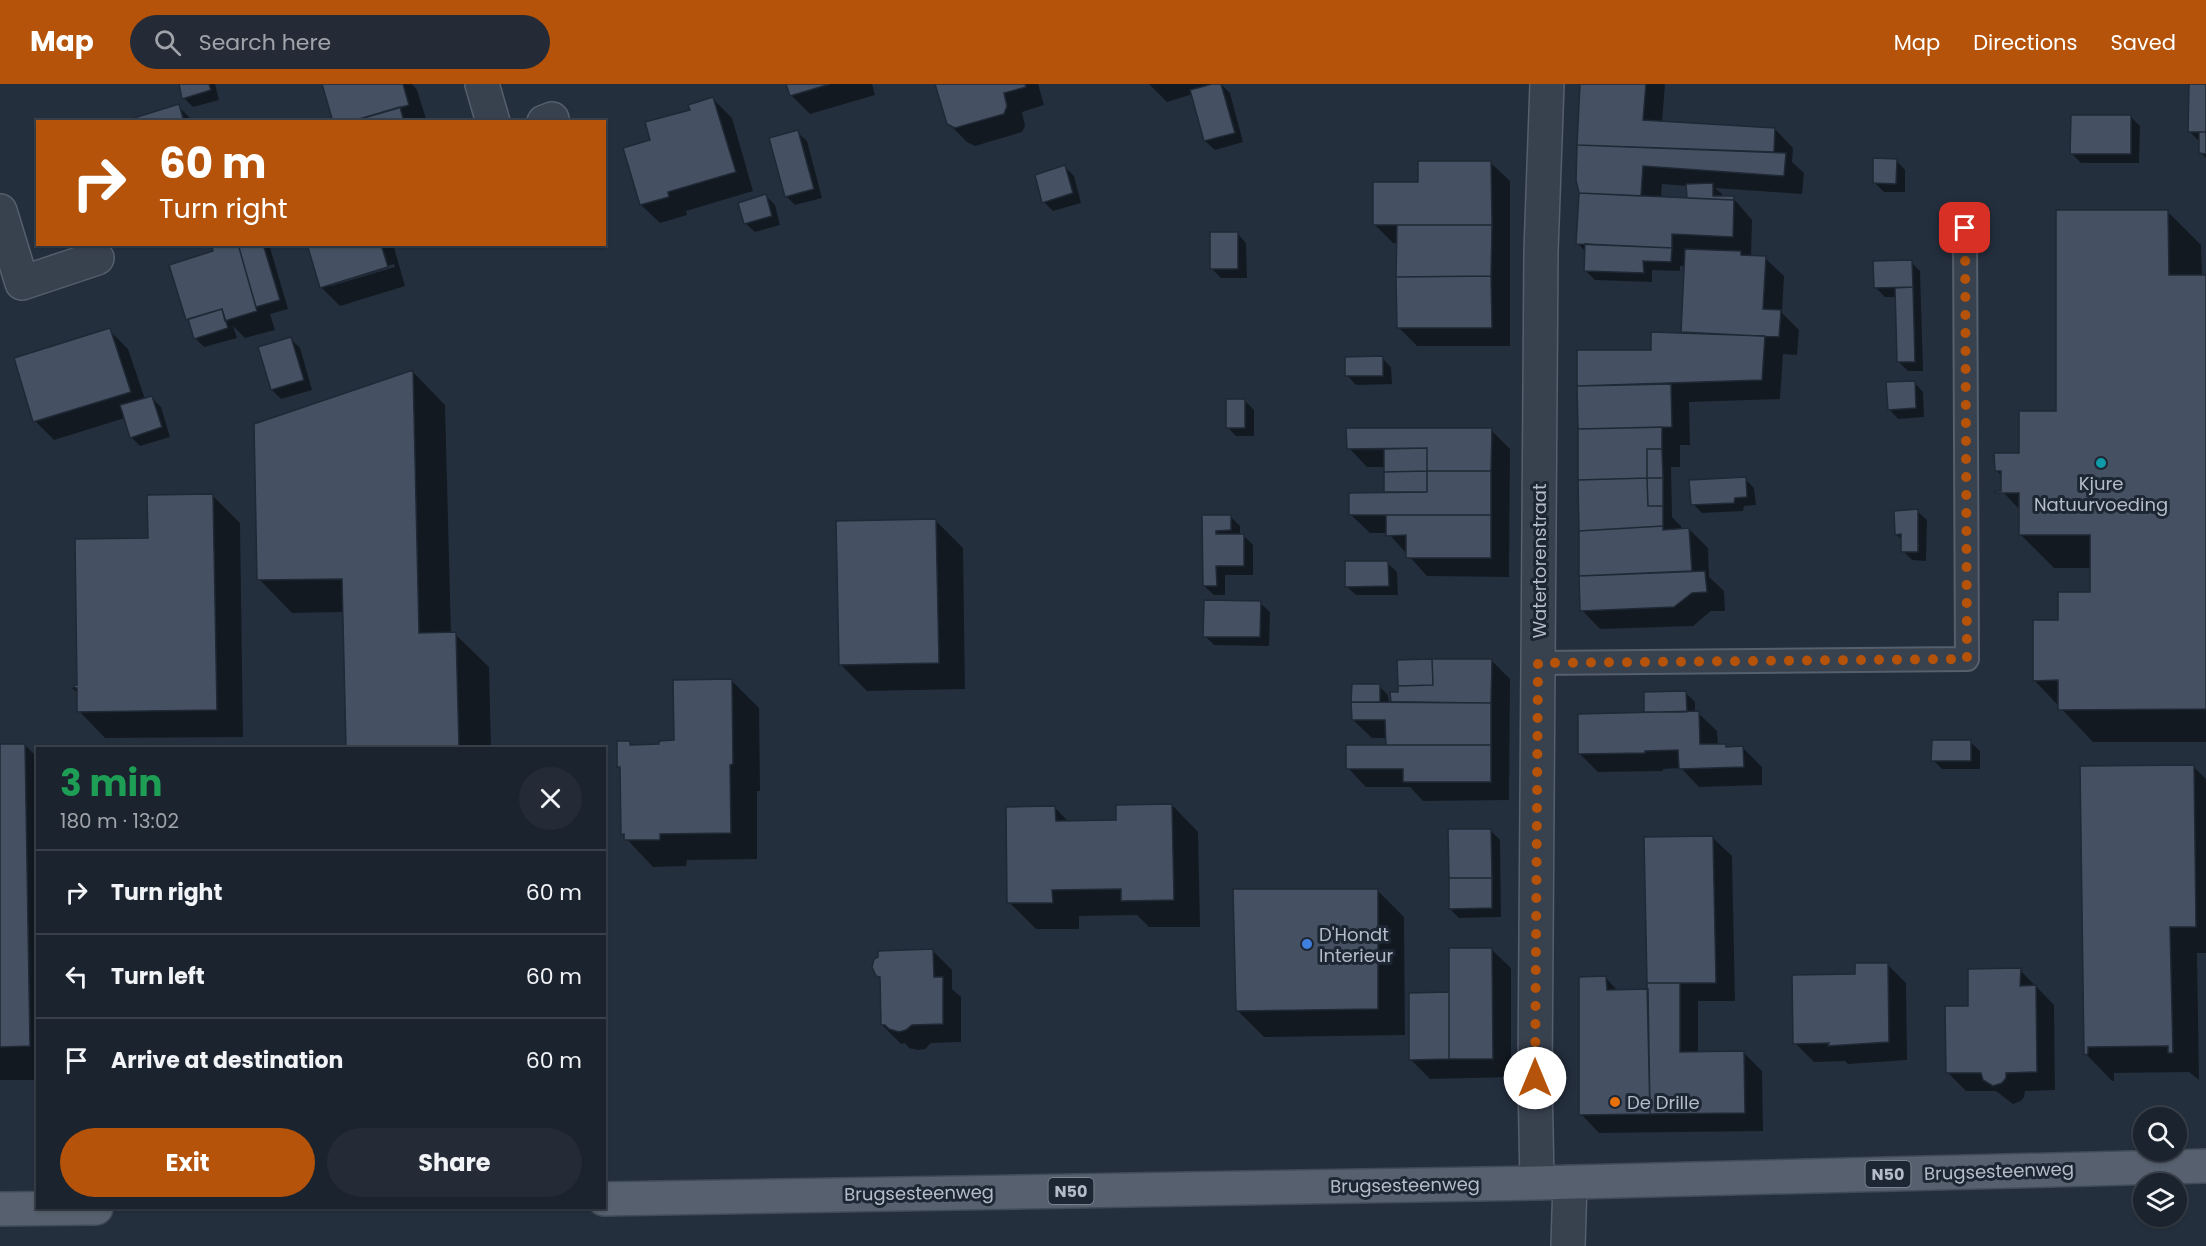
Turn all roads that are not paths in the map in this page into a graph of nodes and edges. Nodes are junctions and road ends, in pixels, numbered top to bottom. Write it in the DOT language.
graph roads {
  1 [pos="482,84"];
  2 [pos="1547,84"];
  3 [pos="492,120"];
  4 [pos="0,210"];
  5 [pos="1965,228"];
  6 [pos="97,258"];
  7 [pos="1538,663"];
  8 [pos="2206,1166"];
  9 [pos="1570,1182"];
  10 [pos="1537,1183"];
  11 [pos="606,1199"];
  12 [pos="0,1209"];
  13 [pos="36,1209"];
  14 [pos="1568,1246"];
  1 -- 3 [label="street"];
  2 -- 7 [label="street, Watertorenstraat"];
  4 -- 6 [label="street"];
  5 -- 7 [label="lane"];
  7 -- 10 [label="street, Watertorenstraat"];
  8 -- 9 [label="main road, Brugsesteenweg / N50"];
  9 -- 10 [label="main road, Brugsesteenweg / N50"];
  9 -- 14 [label="street"];
  10 -- 11 [label="main road, Brugsesteenweg / N50"];
  12 -- 13 [label="main road"];
}
